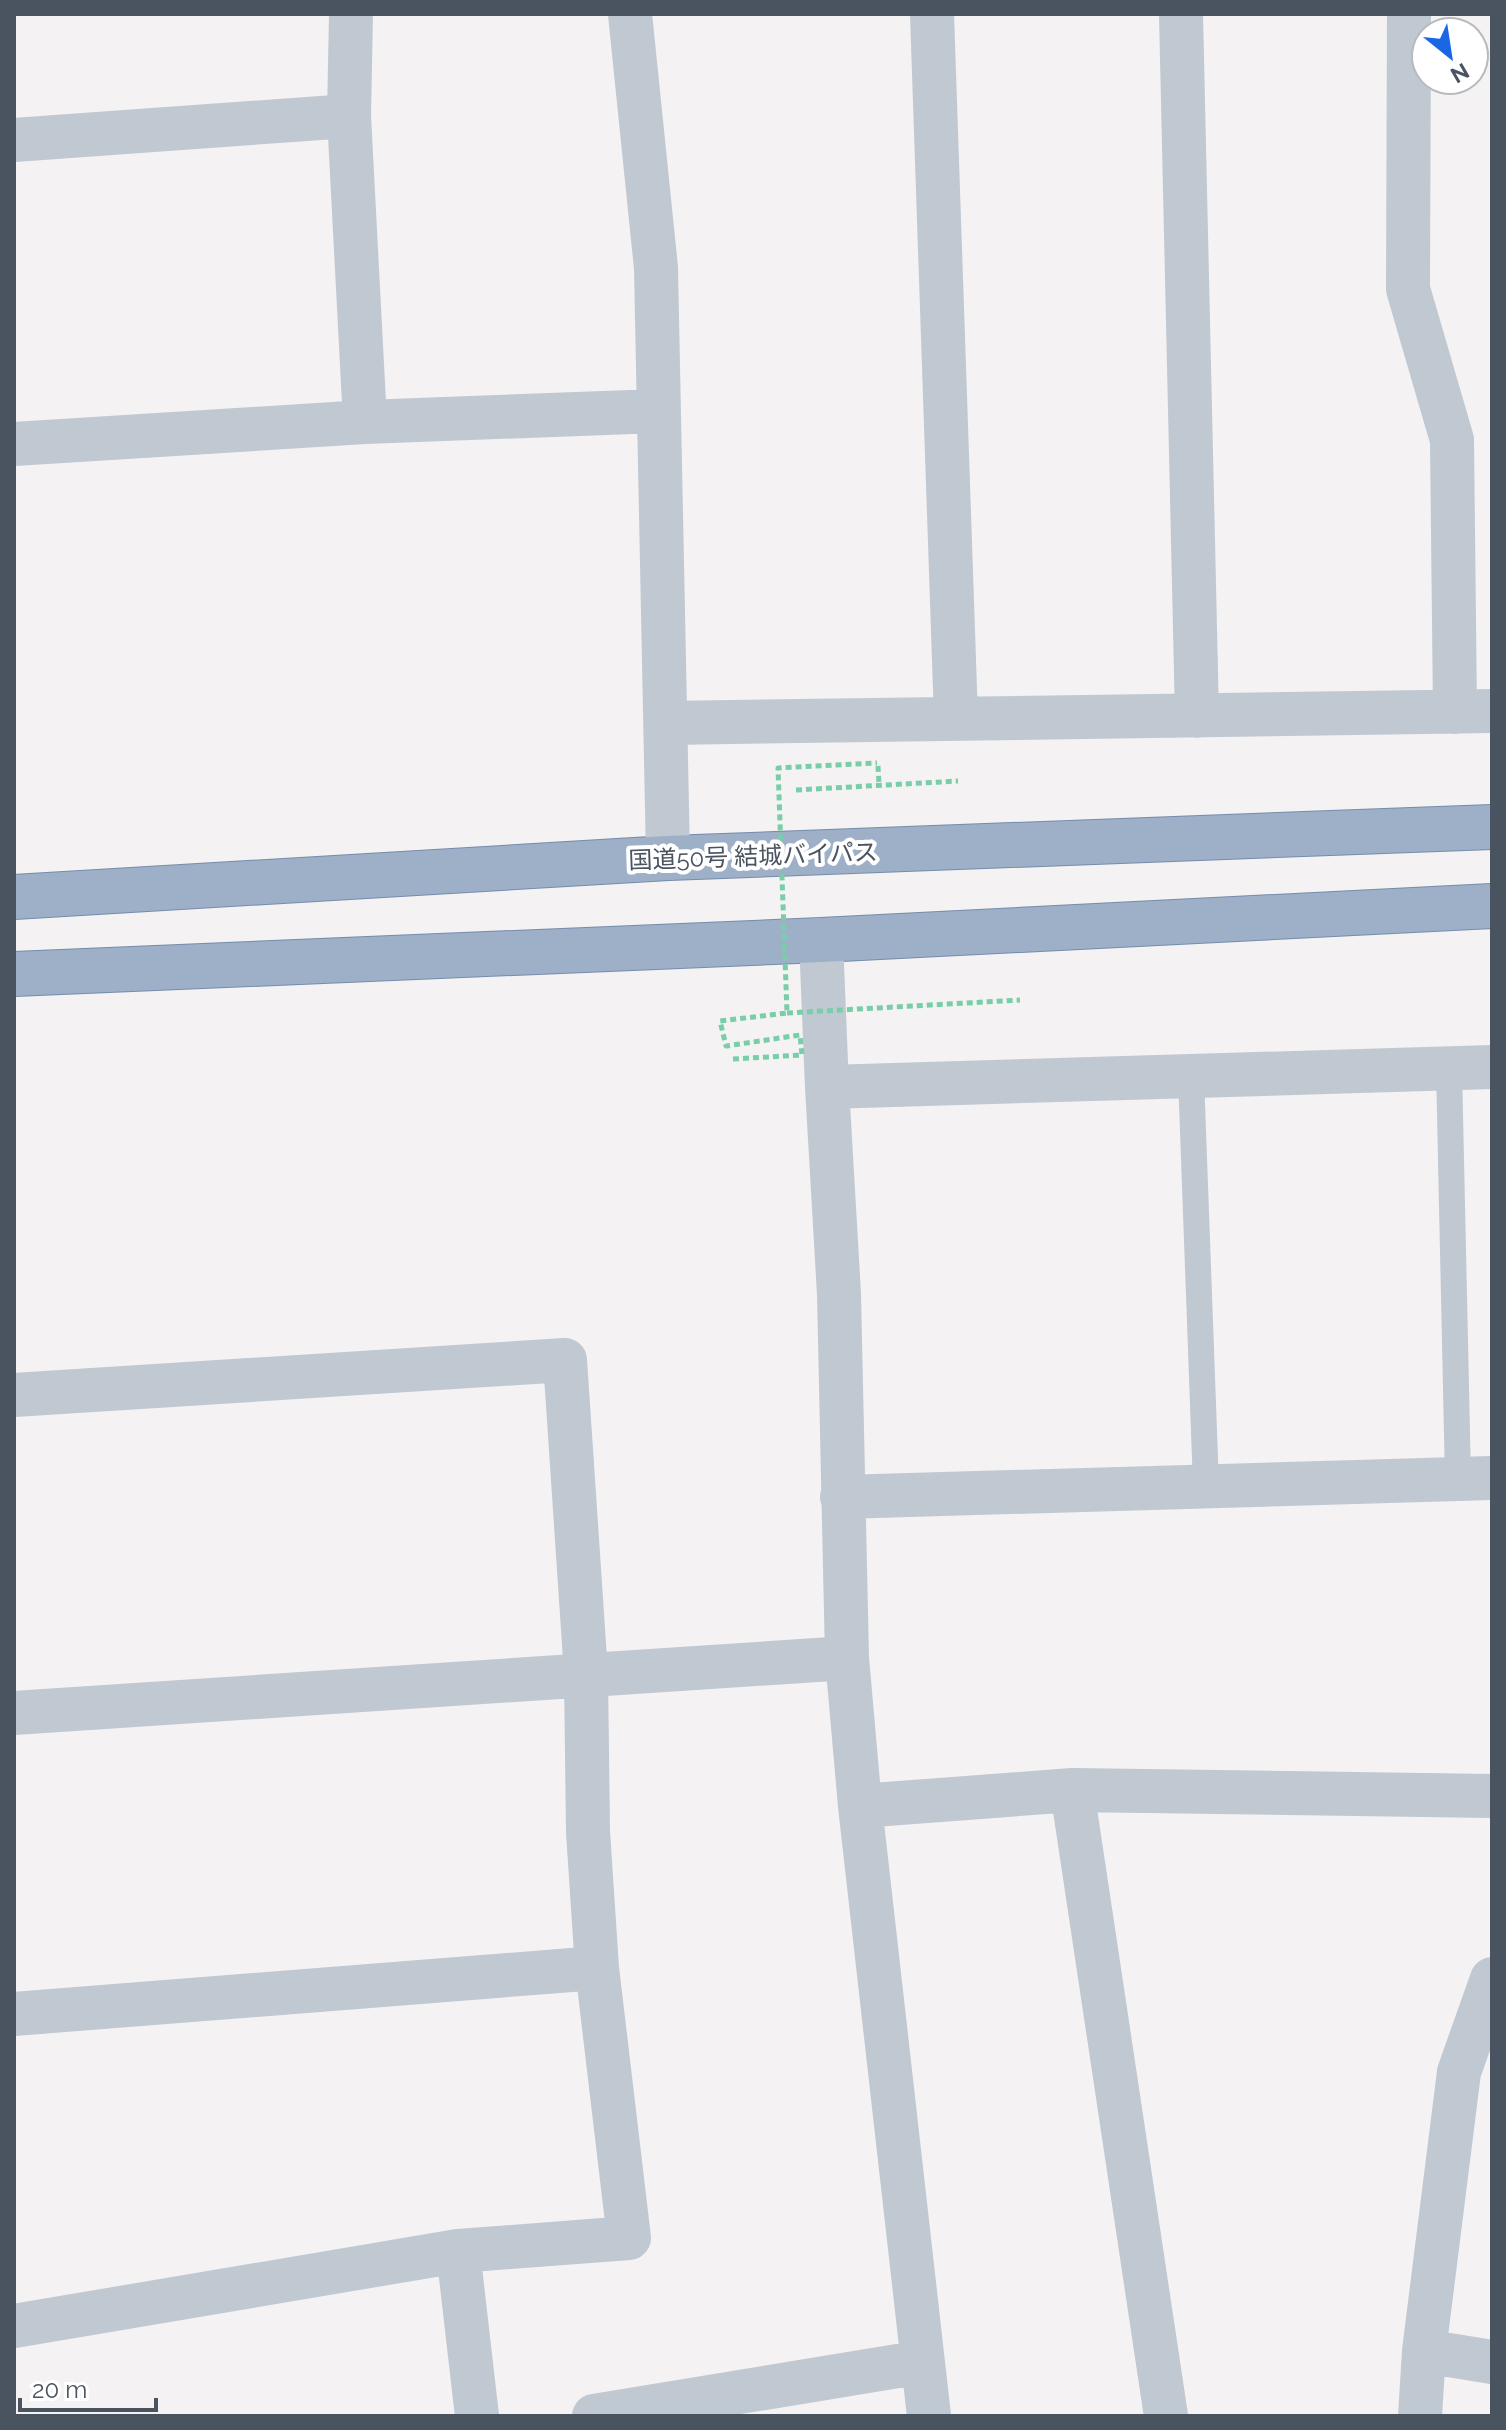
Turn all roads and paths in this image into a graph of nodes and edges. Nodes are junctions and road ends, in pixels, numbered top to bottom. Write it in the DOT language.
graph roads {
  1 [pos="351,14"];
  2 [pos="630,14"];
  3 [pos="932,14"];
  4 [pos="1181,14"];
  5 [pos="1409,14"];
  6 [pos="349,116"];
  7 [pos="14,140"];
  8 [pos="658,411"];
  9 [pos="365,422"];
  10 [pos="14,444"];
  11 [pos="1474,712"];
  12 [pos="1197,716"];
  13 [pos="956,719"];
  14 [pos="667,723"];
  15 [pos="958,781"];
  16 [pos="879,785"];
  17 [pos="796,790"];
  18 [pos="1492,827"];
  19 [pos="668,858"];
  20 [pos="14,897"];
  21 [pos="1492,906"];
  22 [pos="821,940"];
  23 [pos="14,974"];
  24 [pos="1020,1000"];
  25 [pos="787,1013"];
  26 [pos="733,1059"];
  27 [pos="1492,1067"];
  28 [pos="1449,1068"];
  29 [pos="1191,1076"];
  30 [pos="827,1087"];
  31 [pos="14,1395"];
  32 [pos="1475,1478"];
  33 [pos="1206,1486"];
  34 [pos="842,1497"];
  35 [pos="847,1658"];
  36 [pos="586,1674"];
  37 [pos="14,1713"];
  38 [pos="1072,1790"];
  39 [pos="1492,1796"];
  40 [pos="860,1806"];
  41 [pos="597,1968"];
  42 [pos="1492,1979"];
  43 [pos="14,2014"];
  44 [pos="458,2251"];
  45 [pos="14,2326"];
  46 [pos="1424,2351"];
  47 [pos="922,2362"];
  48 [pos="1492,2362"];
  49 [pos="781,2400"];
  50 [pos="477,2416"];
  51 [pos="594,2416"];
  52 [pos="929,2416"];
  53 [pos="1166,2416"];
  54 [pos="1420,2416"];
  1 -- 6 [label="street"];
  2 -- 8 [label="street"];
  3 -- 13 [label="street"];
  4 -- 12 [label="street"];
  5 -- 11 [label="street"];
  6 -- 7 [label="street"];
  6 -- 9 [label="street"];
  8 -- 9 [label="street"];
  8 -- 14 [label="street"];
  9 -- 10 [label="street"];
  11 -- 12 [label="street"];
  12 -- 13 [label="street"];
  13 -- 14 [label="street"];
  14 -- 19 [label="street"];
  15 -- 16 [label="path"];
  16 -- 17 [label="path"];
  16 -- 25 [label="path, bridge"];
  18 -- 19 [label="highway, 国道50号 結城バイパス"];
  19 -- 20 [label="highway, 国道50号 結城バイパス"];
  21 -- 22 [label="highway"];
  22 -- 23 [label="highway"];
  22 -- 30 [label="street"];
  24 -- 25 [label="path, bridge"];
  25 -- 26 [label="path, bridge"];
  27 -- 28 [label="street"];
  28 -- 29 [label="street"];
  28 -- 32 [label="lane"];
  29 -- 30 [label="street"];
  29 -- 33 [label="lane"];
  30 -- 34 [label="street"];
  31 -- 36 [label="street"];
  32 -- 33 [label="street"];
  33 -- 34 [label="street"];
  34 -- 35 [label="street"];
  35 -- 36 [label="street"];
  35 -- 40 [label="street"];
  36 -- 37 [label="street"];
  36 -- 41 [label="street"];
  38 -- 39 [label="street"];
  38 -- 40 [label="street"];
  38 -- 53 [label="street"];
  40 -- 47 [label="street"];
  41 -- 43 [label="street"];
  41 -- 44 [label="street"];
  42 -- 46 [label="street"];
  44 -- 45 [label="street"];
  44 -- 50 [label="street"];
  46 -- 48 [label="street"];
  46 -- 54 [label="street"];
  47 -- 49 [label="street"];
  47 -- 52 [label="street"];
  49 -- 51 [label="street"];
}
